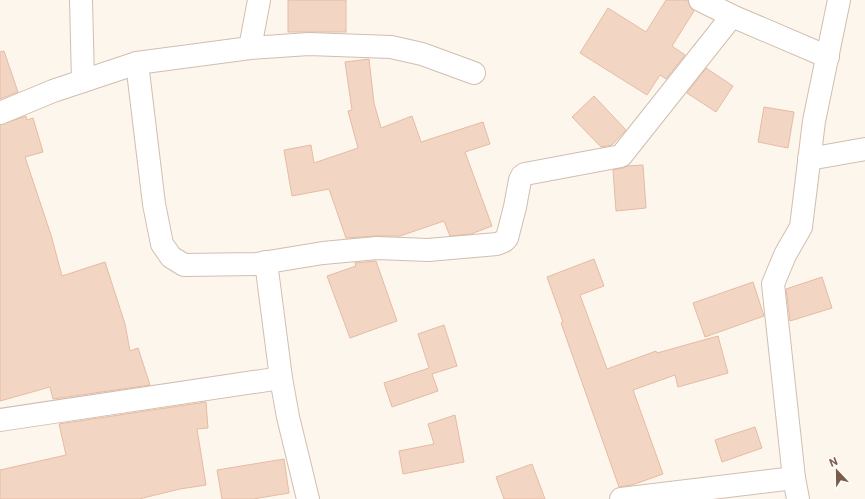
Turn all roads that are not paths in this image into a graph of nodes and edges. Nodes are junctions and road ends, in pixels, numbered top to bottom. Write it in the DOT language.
graph roads {
  1 [pos="81,0"];
  2 [pos="259,0"];
  3 [pos="700,0"];
  4 [pos="839,0"];
  5 [pos="732,16"];
  6 [pos="250,48"];
  7 [pos="828,57"];
  8 [pos="136,63"];
  9 [pos="474,73"];
  10 [pos="82,80"];
  11 [pos="0,113"];
  12 [pos="865,149"];
  13 [pos="809,160"];
  14 [pos="266,262"];
  15 [pos="281,378"];
  16 [pos="0,420"];
  17 [pos="794,478"];
  18 [pos="308,499"];
  19 [pos="621,499"];
  20 [pos="798,499"];
  1 -- 10 [label="street"];
  2 -- 6 [label="street"];
  3 -- 5 [label="street"];
  4 -- 7 [label="street"];
  5 -- 7 [label="street"];
  5 -- 14 [label="street"];
  6 -- 8 [label="street"];
  6 -- 9 [label="street"];
  7 -- 13 [label="street"];
  8 -- 10 [label="street"];
  8 -- 14 [label="street"];
  10 -- 11 [label="street"];
  12 -- 13 [label="street"];
  13 -- 17 [label="street"];
  14 -- 15 [label="street"];
  15 -- 16 [label="street"];
  15 -- 18 [label="street"];
  17 -- 19 [label="street"];
  17 -- 20 [label="street"];
}
